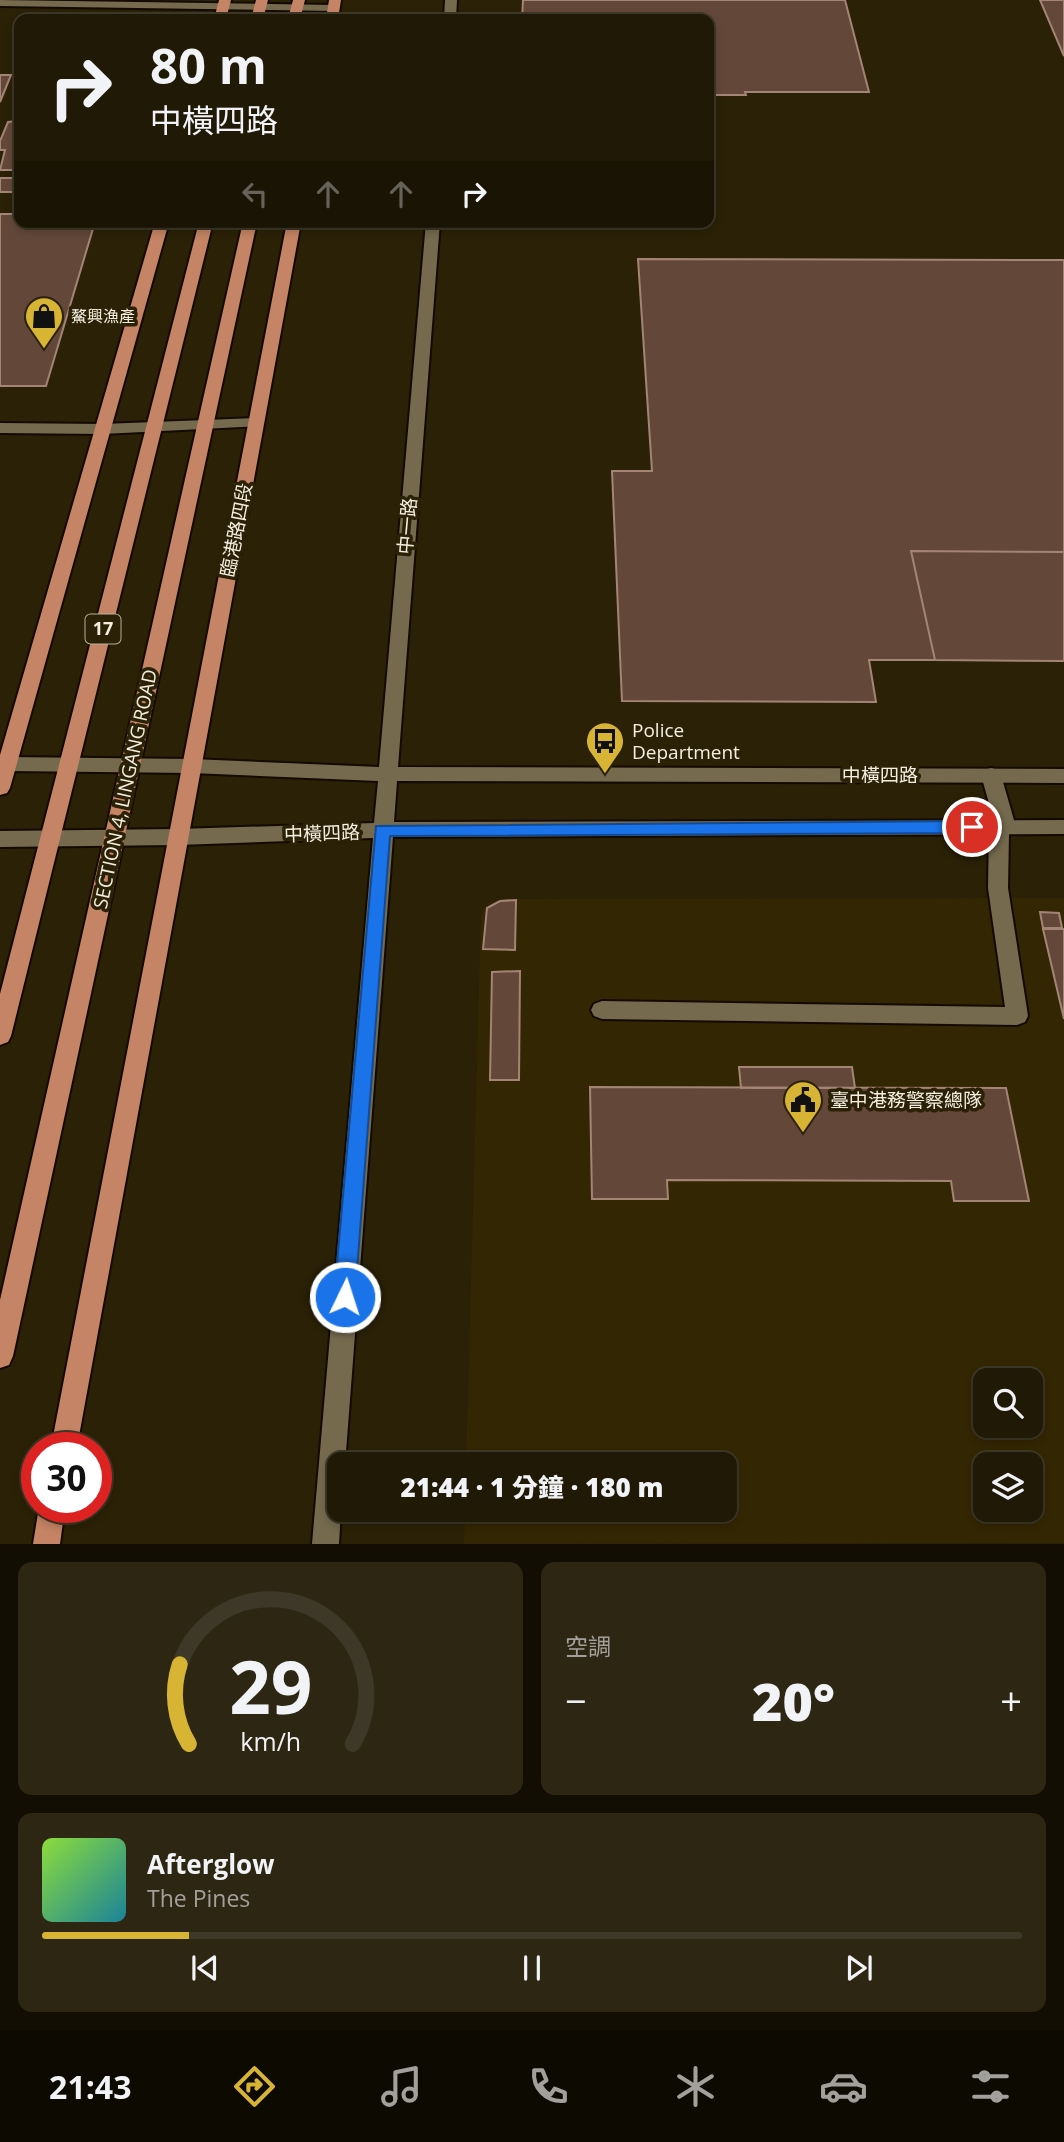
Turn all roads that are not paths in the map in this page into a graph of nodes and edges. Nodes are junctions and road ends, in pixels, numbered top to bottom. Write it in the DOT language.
graph roads {
  1 [pos="0,3"];
  2 [pos="223,9"];
  3 [pos="260,9"];
  4 [pos="297,9"];
  5 [pos="334,9"];
  6 [pos="160,228"];
  7 [pos="204,228"];
  8 [pos="249,228"];
  9 [pos="293,228"];
  10 [pos="432,228"];
  11 [pos="256,423"];
  12 [pos="205,424"];
  13 [pos="154,427"];
  14 [pos="0,429"];
  15 [pos="103,429"];
  16 [pos="7,764"];
  17 [pos="69,765"];
  18 [pos="130,765"];
  19 [pos="192,766"];
  20 [pos="386,774"];
  21 [pos="991,775"];
  22 [pos="1064,776"];
  23 [pos="0,788"];
  24 [pos="1002,827"];
  25 [pos="1064,827"];
  26 [pos="382,830"];
  27 [pos="178,837"];
  28 [pos="114,838"];
  29 [pos="0,839"];
  30 [pos="50,839"];
  31 [pos="602,1010"];
  32 [pos="0,1036"];
  33 [pos="0,1356"];
  34 [pos="67,1432"];
  35 [pos="49,1523"];
  36 [pos="46,1544"];
  37 [pos="325,1544"];
  1 -- 2 [label="street"];
  2 -- 3 [label="street"];
  3 -- 4 [label="street"];
  4 -- 5 [label="street"];
  6 -- 15 [label="main road"];
  7 -- 13 [label="main road, 17"];
  8 -- 12 [label="main road, SECTION 4, LINGANG ROAD"];
  9 -- 11 [label="main road, 臨港路四段"];
  10 -- 20 [label="street, 中一路"];
  11 -- 12 [label="street"];
  11 -- 19 [label="main road, 臨港路四段"];
  12 -- 13 [label="street"];
  12 -- 18 [label="main road, SECTION 4, LINGANG ROAD"];
  13 -- 15 [label="street"];
  13 -- 17 [label="main road, 17"];
  14 -- 15 [label="street"];
  15 -- 16 [label="main road"];
  16 -- 17 [label="street"];
  16 -- 23 [label="main road"];
  17 -- 18 [label="street"];
  17 -- 30 [label="main road, 17"];
  18 -- 19 [label="street"];
  18 -- 28 [label="main road, SECTION 4, LINGANG ROAD"];
  19 -- 20 [label="street, 中橫四路"];
  19 -- 27 [label="main road, 臨港路四段"];
  20 -- 21 [label="street, 中橫四路"];
  20 -- 26 [label="street, 中一路"];
  21 -- 22 [label="street, 中橫四路"];
  21 -- 24 [label="street"];
  24 -- 25 [label="street, 中橫四路"];
  24 -- 26 [label="street, 中橫四路"];
  24 -- 31 [label="street"];
  26 -- 27 [label="street, 中橫四路"];
  26 -- 37 [label="street, 中一路"];
  27 -- 28 [label="street, 中橫四路"];
  27 -- 34 [label="main road"];
  28 -- 30 [label="street, 中橫四路"];
  28 -- 33 [label="main road, SECTION 4, LINGANG ROAD"];
  29 -- 30 [label="street, 中橫四路"];
  30 -- 32 [label="main road, 17"];
  35 -- 36 [label="main road"];
}
